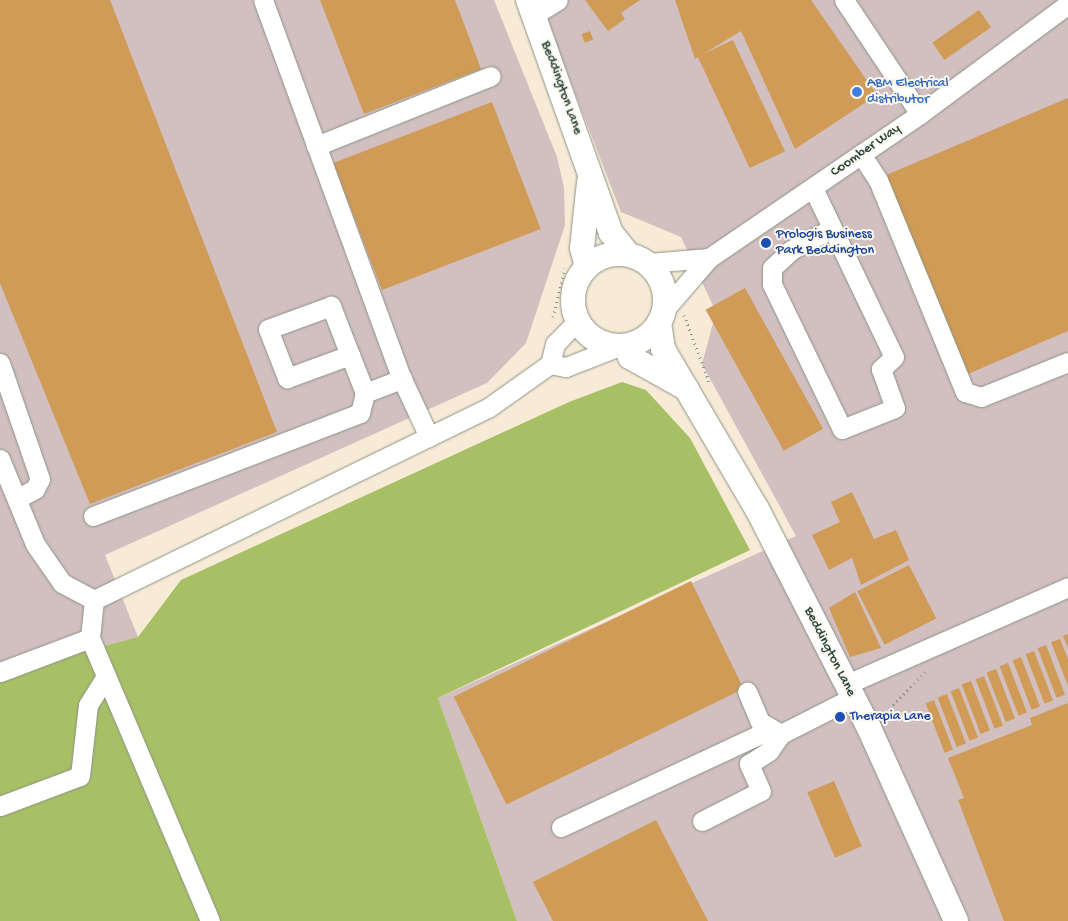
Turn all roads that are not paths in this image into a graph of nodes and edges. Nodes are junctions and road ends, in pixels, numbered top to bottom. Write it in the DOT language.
graph roads {
  1 [pos="263,0"];
  2 [pos="558,0"];
  3 [pos="844,0"];
  4 [pos="1068,4"];
  5 [pos="531,7"];
  6 [pos="491,76"];
  7 [pos="920,114"];
  8 [pos="316,146"];
  9 [pos="861,154"];
  10 [pos="590,176"];
  11 [pos="813,188"];
  12 [pos="831,229"];
  13 [pos="709,258"];
  14 [pos="639,259"];
  15 [pos="577,264"];
  16 [pos="669,314"];
  17 [pos="578,320"];
  18 [pos="622,347"];
  19 [pos="350,355"];
  20 [pos="1068,362"];
  21 [pos="0,363"];
  22 [pos="550,364"];
  23 [pos="402,379"];
  24 [pos="365,393"];
  25 [pos="692,394"];
  26 [pos="429,437"];
  27 [pos="0,459"];
  28 [pos="18,498"];
  29 [pos="93,516"];
  30 [pos="1068,587"];
  31 [pos="94,600"];
  32 [pos="90,638"];
  33 [pos="0,672"];
  34 [pos="106,676"];
  35 [pos="848,691"];
  36 [pos="747,692"];
  37 [pos="780,734"];
  38 [pos="0,806"];
  39 [pos="702,821"];
  40 [pos="561,827"];
  41 [pos="210,921"];
  42 [pos="956,921"];
  1 -- 8 [label="street"];
  2 -- 5 [label="street"];
  3 -- 7 [label="street"];
  4 -- 7 [label="street, Coomber Way"];
  5 -- 10 [label="main road, Beddington Lane"];
  6 -- 8 [label="street"];
  7 -- 9 [label="street, Coomber Way"];
  8 -- 23 [label="street"];
  9 -- 11 [label="street, Coomber Way"];
  9 -- 20 [label="street"];
  10 -- 14 [label="main road, Beddington Lane"];
  10 -- 15 [label="main road, Beddington Lane"];
  11 -- 12 [label="street"];
  11 -- 13 [label="street, Coomber Way"];
  12 -- 12 [label="street"];
  13 -- 14 [label="street, Coomber Way"];
  13 -- 16 [label="street, Coomber Way"];
  14 -- 15 [label="main road"];
  14 -- 16 [label="main road, Beddington Lane"];
  15 -- 17 [label="main road"];
  16 -- 18 [label="main road"];
  16 -- 25 [label="main road, Beddington Lane"];
  17 -- 18 [label="main road"];
  17 -- 22 [label="street"];
  18 -- 22 [label="street"];
  18 -- 25 [label="main road"];
  19 -- 19 [label="street"];
  19 -- 24 [label="street"];
  21 -- 28 [label="street"];
  22 -- 26 [label="street"];
  23 -- 24 [label="street"];
  23 -- 26 [label="street"];
  24 -- 29 [label="street"];
  25 -- 35 [label="main road, Beddington Lane"];
  26 -- 31 [label="street"];
  27 -- 28 [label="street"];
  28 -- 31 [label="street"];
  30 -- 35 [label="street"];
  31 -- 32 [label="street"];
  32 -- 33 [label="street"];
  32 -- 34 [label="street"];
  34 -- 38 [label="street"];
  34 -- 41 [label="street"];
  35 -- 37 [label="street"];
  35 -- 42 [label="main road, Beddington Lane"];
  36 -- 37 [label="street"];
  37 -- 39 [label="street"];
  37 -- 40 [label="street"];
}
